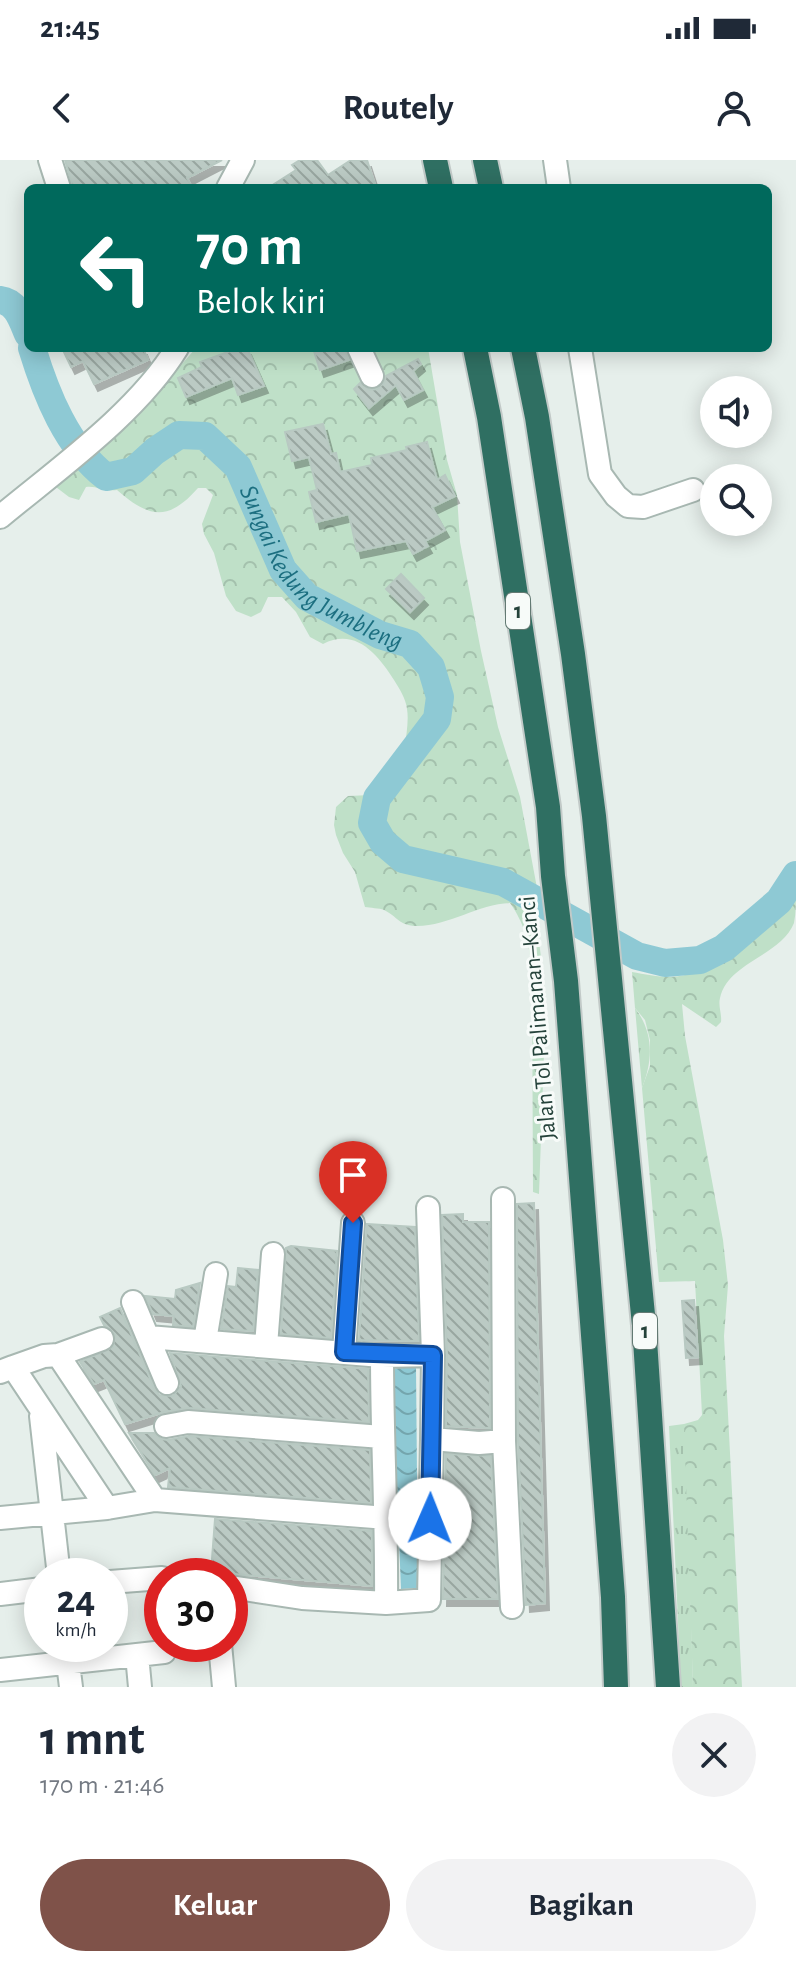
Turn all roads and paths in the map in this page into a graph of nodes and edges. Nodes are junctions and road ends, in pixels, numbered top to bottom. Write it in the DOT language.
graph roads {
  1 [pos="50,160"];
  2 [pos="243,160"];
  3 [pos="435,160"];
  4 [pos="485,160"];
  5 [pos="555,160"];
  6 [pos="58,184"];
  7 [pos="230,184"];
  8 [pos="440,184"];
  9 [pos="490,184"];
  10 [pos="558,184"];
  11 [pos="174,352"];
  12 [pos="186,352"];
  13 [pos="361,352"];
  14 [pos="476,352"];
  15 [pos="524,352"];
  16 [pos="581,352"];
  17 [pos="162,372"];
  18 [pos="372,376"];
  19 [pos="693,490"];
  20 [pos="0,517"];
  21 [pos="503,1199"];
  22 [pos="428,1208"];
  23 [pos="353,1223"];
  24 [pos="273,1254"];
  25 [pos="216,1274"];
  26 [pos="133,1302"];
  27 [pos="148,1337"];
  28 [pos="102,1339"];
  29 [pos="205,1341"];
  30 [pos="266,1346"];
  31 [pos="344,1352"];
  32 [pos="58,1355"];
  33 [pos="433,1355"];
  34 [pos="382,1356"];
  35 [pos="7,1369"];
  36 [pos="167,1383"];
  37 [pos="40,1410"];
  38 [pos="166,1426"];
  39 [pos="382,1437"];
  40 [pos="432,1439"];
  41 [pos="504,1441"];
  42 [pos="88,1480"];
  43 [pos="49,1490"];
  44 [pos="155,1500"];
  45 [pos="107,1508"];
  46 [pos="52,1514"];
  47 [pos="0,1518"];
  48 [pos="387,1518"];
  49 [pos="57,1558"];
  50 [pos="248,1590"];
  51 [pos="24,1591"];
  52 [pos="0,1594"];
  53 [pos="391,1603"];
  54 [pos="512,1607"];
  55 [pos="144,1654"];
  56 [pos="137,1655"];
  57 [pos="222,1662"];
  58 [pos="68,1663"];
  59 [pos="0,1670"];
  60 [pos="2,1687"];
  61 [pos="71,1687"];
  62 [pos="140,1687"];
  63 [pos="224,1687"];
  64 [pos="616,1687"];
  65 [pos="668,1687"];
  1 -- 6 [label="street"];
  2 -- 7 [label="street"];
  3 -- 8 [label="highway"];
  4 -- 9 [label="highway"];
  5 -- 10 [label="street"];
  11 -- 17 [label="street"];
  12 -- 17 [label="street"];
  13 -- 18 [label="street"];
  14 -- 64 [label="highway, Jalan Tol Palimanan–Kanci / 1"];
  15 -- 65 [label="highway, 1"];
  16 -- 19 [label="street"];
  17 -- 20 [label="street"];
  21 -- 41 [label="street"];
  22 -- 33 [label="street"];
  23 -- 31 [label="street"];
  24 -- 30 [label="street"];
  25 -- 29 [label="street"];
  26 -- 27 [label="street"];
  27 -- 29 [label="street"];
  27 -- 36 [label="street"];
  28 -- 32 [label="street"];
  29 -- 30 [label="street"];
  30 -- 31 [label="street"];
  31 -- 34 [label="street"];
  32 -- 35 [label="street"];
  32 -- 44 [label="street"];
  33 -- 34 [label="street"];
  33 -- 40 [label="street"];
  34 -- 39 [label="street"];
  35 -- 37 [label="street"];
  37 -- 42 [label="street"];
  37 -- 43 [label="street"];
  38 -- 39 [label="street"];
  39 -- 48 [label="street"];
  40 -- 41 [label="street"];
  40 -- 53 [label="street"];
  41 -- 54 [label="street"];
  42 -- 43 [label="street"];
  42 -- 45 [label="street"];
  43 -- 46 [label="street"];
  44 -- 45 [label="street"];
  44 -- 48 [label="street"];
  45 -- 46 [label="street"];
  46 -- 47 [label="street"];
  46 -- 49 [label="street"];
  48 -- 53 [label="street"];
  50 -- 53 [label="street"];
  51 -- 52 [label="street"];
  55 -- 56 [label="street"];
  56 -- 58 [label="street"];
  56 -- 62 [label="street"];
  57 -- 63 [label="street"];
  58 -- 59 [label="street"];
  58 -- 61 [label="street"];
  59 -- 60 [label="street"];
}
